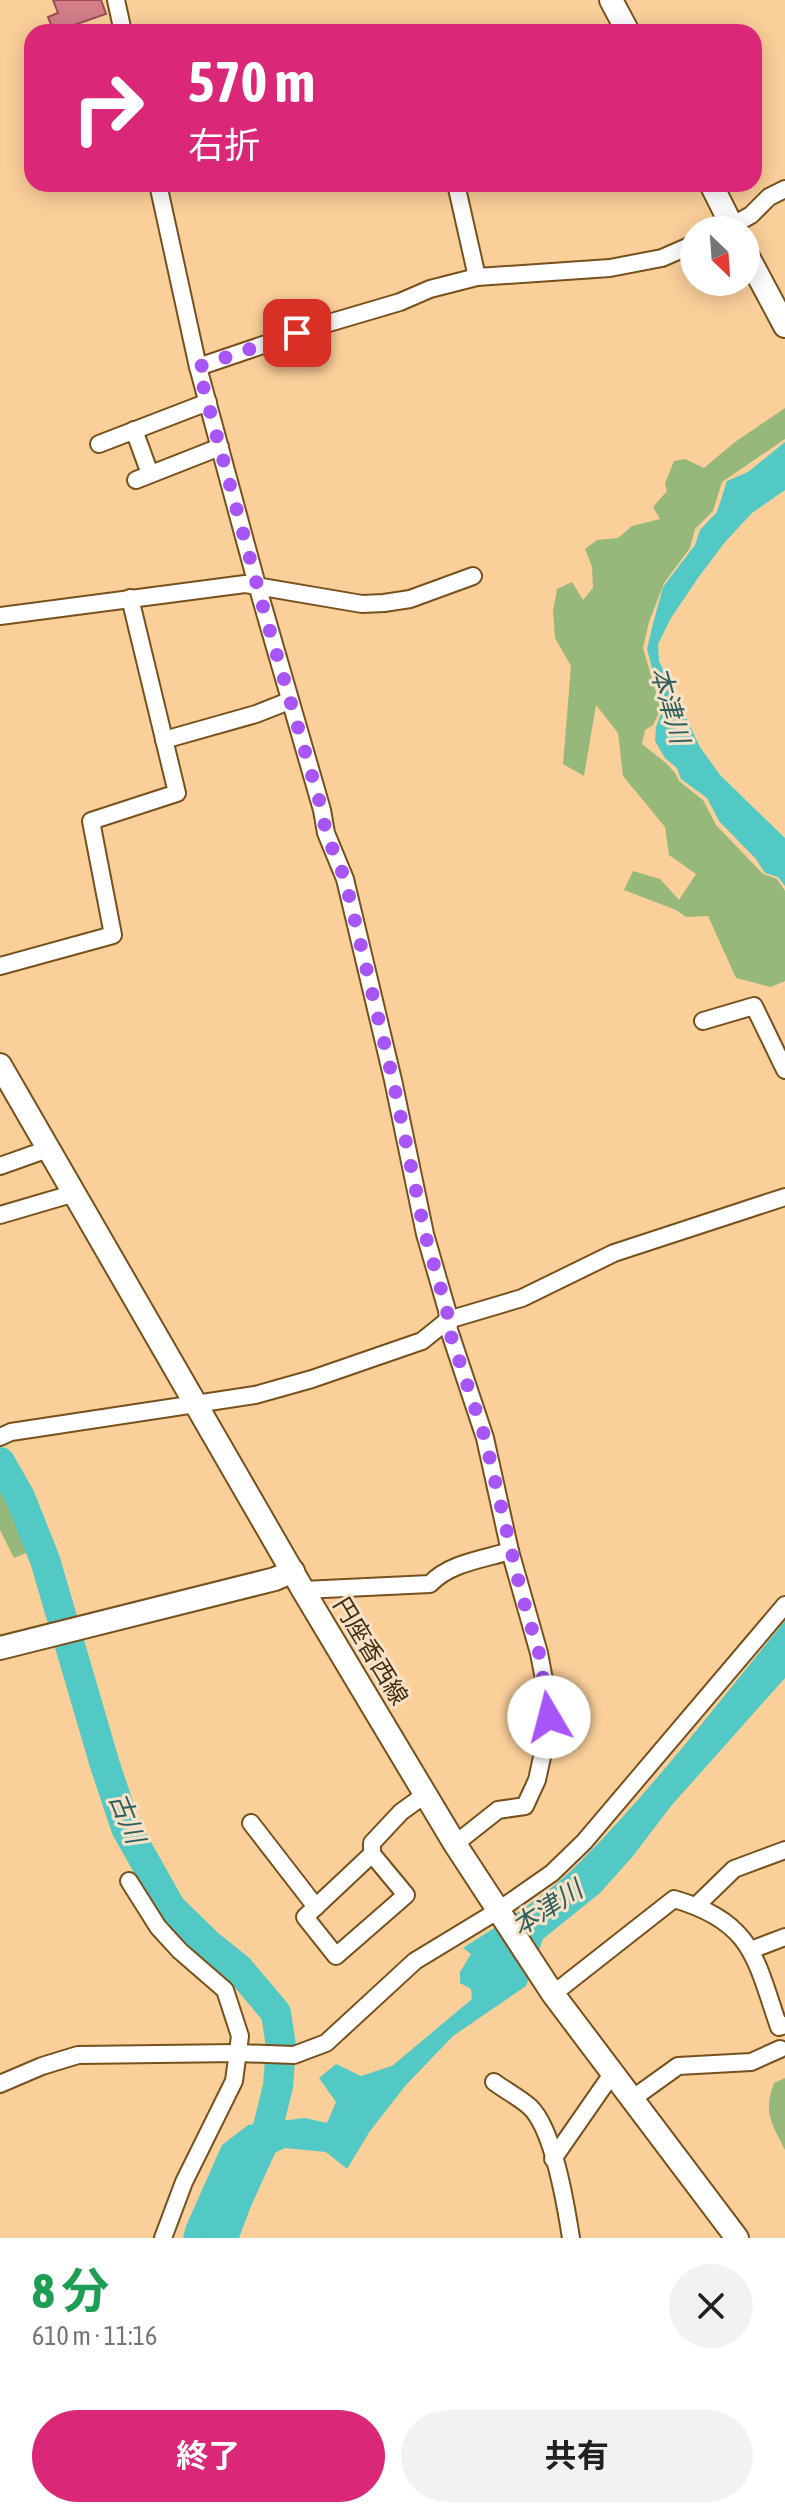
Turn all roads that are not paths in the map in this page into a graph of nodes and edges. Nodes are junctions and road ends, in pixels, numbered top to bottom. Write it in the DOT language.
graph roads {
  1 [pos="116,0"];
  2 [pos="611,0"];
  3 [pos="121,24"];
  4 [pos="624,24"];
  5 [pos="785,189"];
  6 [pos="160,192"];
  7 [pos="458,192"];
  8 [pos="714,192"];
  9 [pos="725,216"];
  10 [pos="750,216"];
  11 [pos="680,250"];
  12 [pos="477,277"];
  13 [pos="760,279"];
  14 [pos="785,326"];
  15 [pos="198,367"];
  16 [pos="208,402"];
  17 [pos="134,430"];
  18 [pos="99,444"];
  19 [pos="220,447"];
  20 [pos="473,576"];
  21 [pos="257,585"];
  22 [pos="130,598"];
  23 [pos="0,616"];
  24 [pos="289,701"];
  25 [pos="164,740"];
  26 [pos="0,966"];
  27 [pos="703,1021"];
  28 [pos="0,1065"];
  29 [pos="785,1070"];
  30 [pos="48,1149"];
  31 [pos="0,1166"];
  32 [pos="75,1193"];
  33 [pos="785,1197"];
  34 [pos="0,1215"];
  35 [pos="448,1320"];
  36 [pos="196,1403"];
  37 [pos="5,1435"];
  38 [pos="510,1551"];
  39 [pos="298,1580"];
  40 [pos="785,1605"];
  41 [pos="0,1648"];
  42 [pos="426,1794"];
  43 [pos="251,1823"];
  44 [pos="455,1844"];
  45 [pos="785,1850"];
  46 [pos="372,1854"];
  47 [pos="129,1881"];
  48 [pos="696,1906"];
  49 [pos="316,1907"];
  50 [pos="499,1910"];
  51 [pos="785,1937"];
  52 [pos="751,1950"];
  53 [pos="553,1994"];
  54 [pos="782,2026"];
  55 [pos="242,2053"];
  56 [pos="782,2055"];
  57 [pos="612,2074"];
  58 [pos="494,2082"];
  59 [pos="0,2084"];
  60 [pos="632,2099"];
  61 [pos="553,2159"];
  62 [pos="163,2238"];
  63 [pos="571,2238"];
  64 [pos="737,2238"];
  1 -- 3 [label="street"];
  2 -- 4 [label="main road"];
  5 -- 10 [label="street"];
  6 -- 15 [label="street"];
  7 -- 12 [label="street"];
  8 -- 9 [label="main road"];
  11 -- 12 [label="street"];
  12 -- 15 [label="street"];
  13 -- 14 [label="main road"];
  15 -- 16 [label="street"];
  16 -- 17 [label="street"];
  16 -- 19 [label="street"];
  17 -- 18 [label="street"];
  17 -- 19 [label="street"];
  19 -- 21 [label="street"];
  20 -- 21 [label="street"];
  21 -- 22 [label="street"];
  21 -- 24 [label="street"];
  22 -- 23 [label="street"];
  22 -- 25 [label="street"];
  24 -- 25 [label="street"];
  24 -- 35 [label="street"];
  25 -- 26 [label="street"];
  27 -- 29 [label="street"];
  28 -- 30 [label="main road, 円座香西線"];
  30 -- 31 [label="street"];
  30 -- 32 [label="main road, 円座香西線"];
  32 -- 34 [label="street"];
  32 -- 36 [label="main road, 円座香西線"];
  33 -- 35 [label="street"];
  35 -- 36 [label="street"];
  35 -- 38 [label="street"];
  36 -- 37 [label="street"];
  36 -- 39 [label="main road, 円座香西線"];
  38 -- 39 [label="street"];
  38 -- 44 [label="street"];
  39 -- 41 [label="main road"];
  39 -- 42 [label="main road, 円座香西線"];
  40 -- 50 [label="street"];
  42 -- 44 [label="main road, 円座香西線"];
  42 -- 46 [label="street"];
  43 -- 49 [label="street"];
  44 -- 50 [label="main road, 円座香西線"];
  45 -- 48 [label="street"];
  46 -- 49 [label="street"];
  46 -- 49 [label="street"];
  47 -- 55 [label="street"];
  48 -- 52 [label="street"];
  48 -- 53 [label="street"];
  50 -- 53 [label="main road, 円座香西線"];
  50 -- 55 [label="street"];
  51 -- 52 [label="street"];
  52 -- 54 [label="street"];
  53 -- 57 [label="main road, 円座香西線"];
  54 -- 56 [label="street"];
  55 -- 59 [label="street"];
  55 -- 62 [label="street"];
  56 -- 60 [label="street"];
  57 -- 60 [label="main road, 円座香西線"];
  57 -- 61 [label="street"];
  58 -- 61 [label="street"];
  60 -- 64 [label="main road, 円座香西線"];
  61 -- 63 [label="street"];
}
